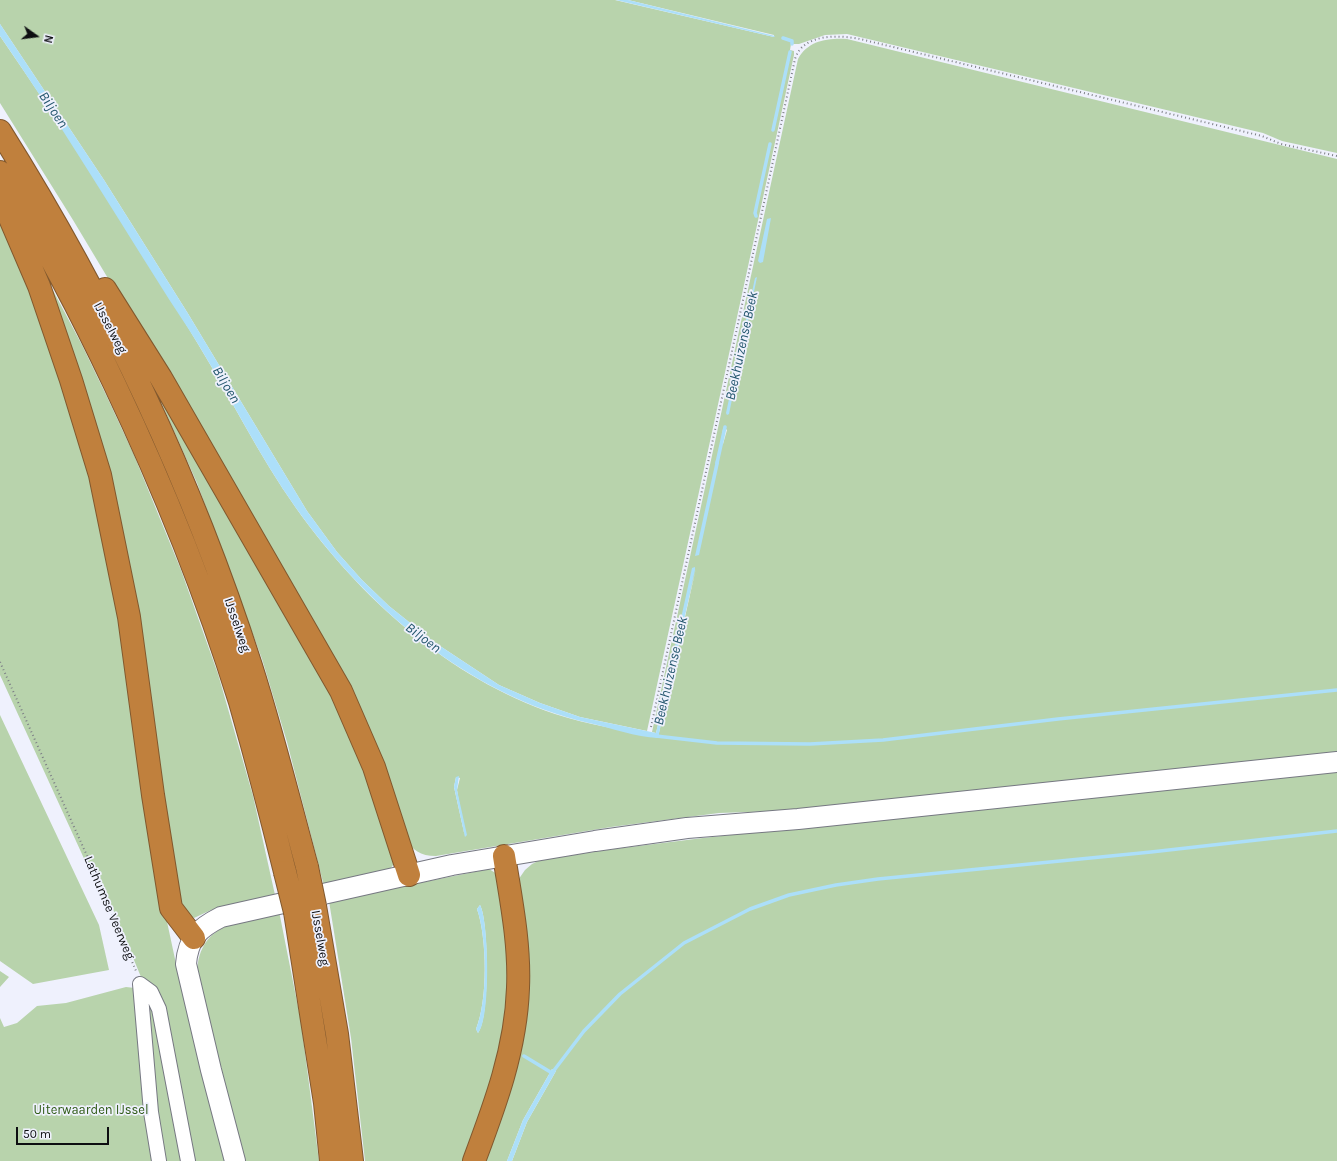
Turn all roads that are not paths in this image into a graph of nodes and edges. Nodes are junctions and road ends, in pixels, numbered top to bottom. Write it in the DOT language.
graph roads {
  1 [pos="0,131"];
  2 [pos="0,172"];
  3 [pos="0,195"];
  4 [pos="47,209"];
  5 [pos="1337,762"];
  6 [pos="504,856"];
  7 [pos="409,875"];
  8 [pos="305,909"];
  9 [pos="194,938"];
  10 [pos="159,1161"];
  11 [pos="188,1161"];
  12 [pos="235,1161"];
  13 [pos="331,1161"];
  14 [pos="352,1161"];
  15 [pos="474,1161"];
  1 -- 4 [label="highway, IJsselweg"];
  2 -- 8 [label="highway, IJsselweg, bridge"];
  3 -- 9 [label="highway"];
  4 -- 7 [label="highway"];
  4 -- 8 [label="highway, IJsselweg, bridge"];
  5 -- 6 [label="main road"];
  6 -- 7 [label="main road"];
  6 -- 15 [label="highway"];
  7 -- 9 [label="main road"];
  8 -- 13 [label="highway, IJsselweg"];
  8 -- 14 [label="highway, IJsselweg"];
  9 -- 12 [label="main road"];
  10 -- 11 [label="street"];
}
